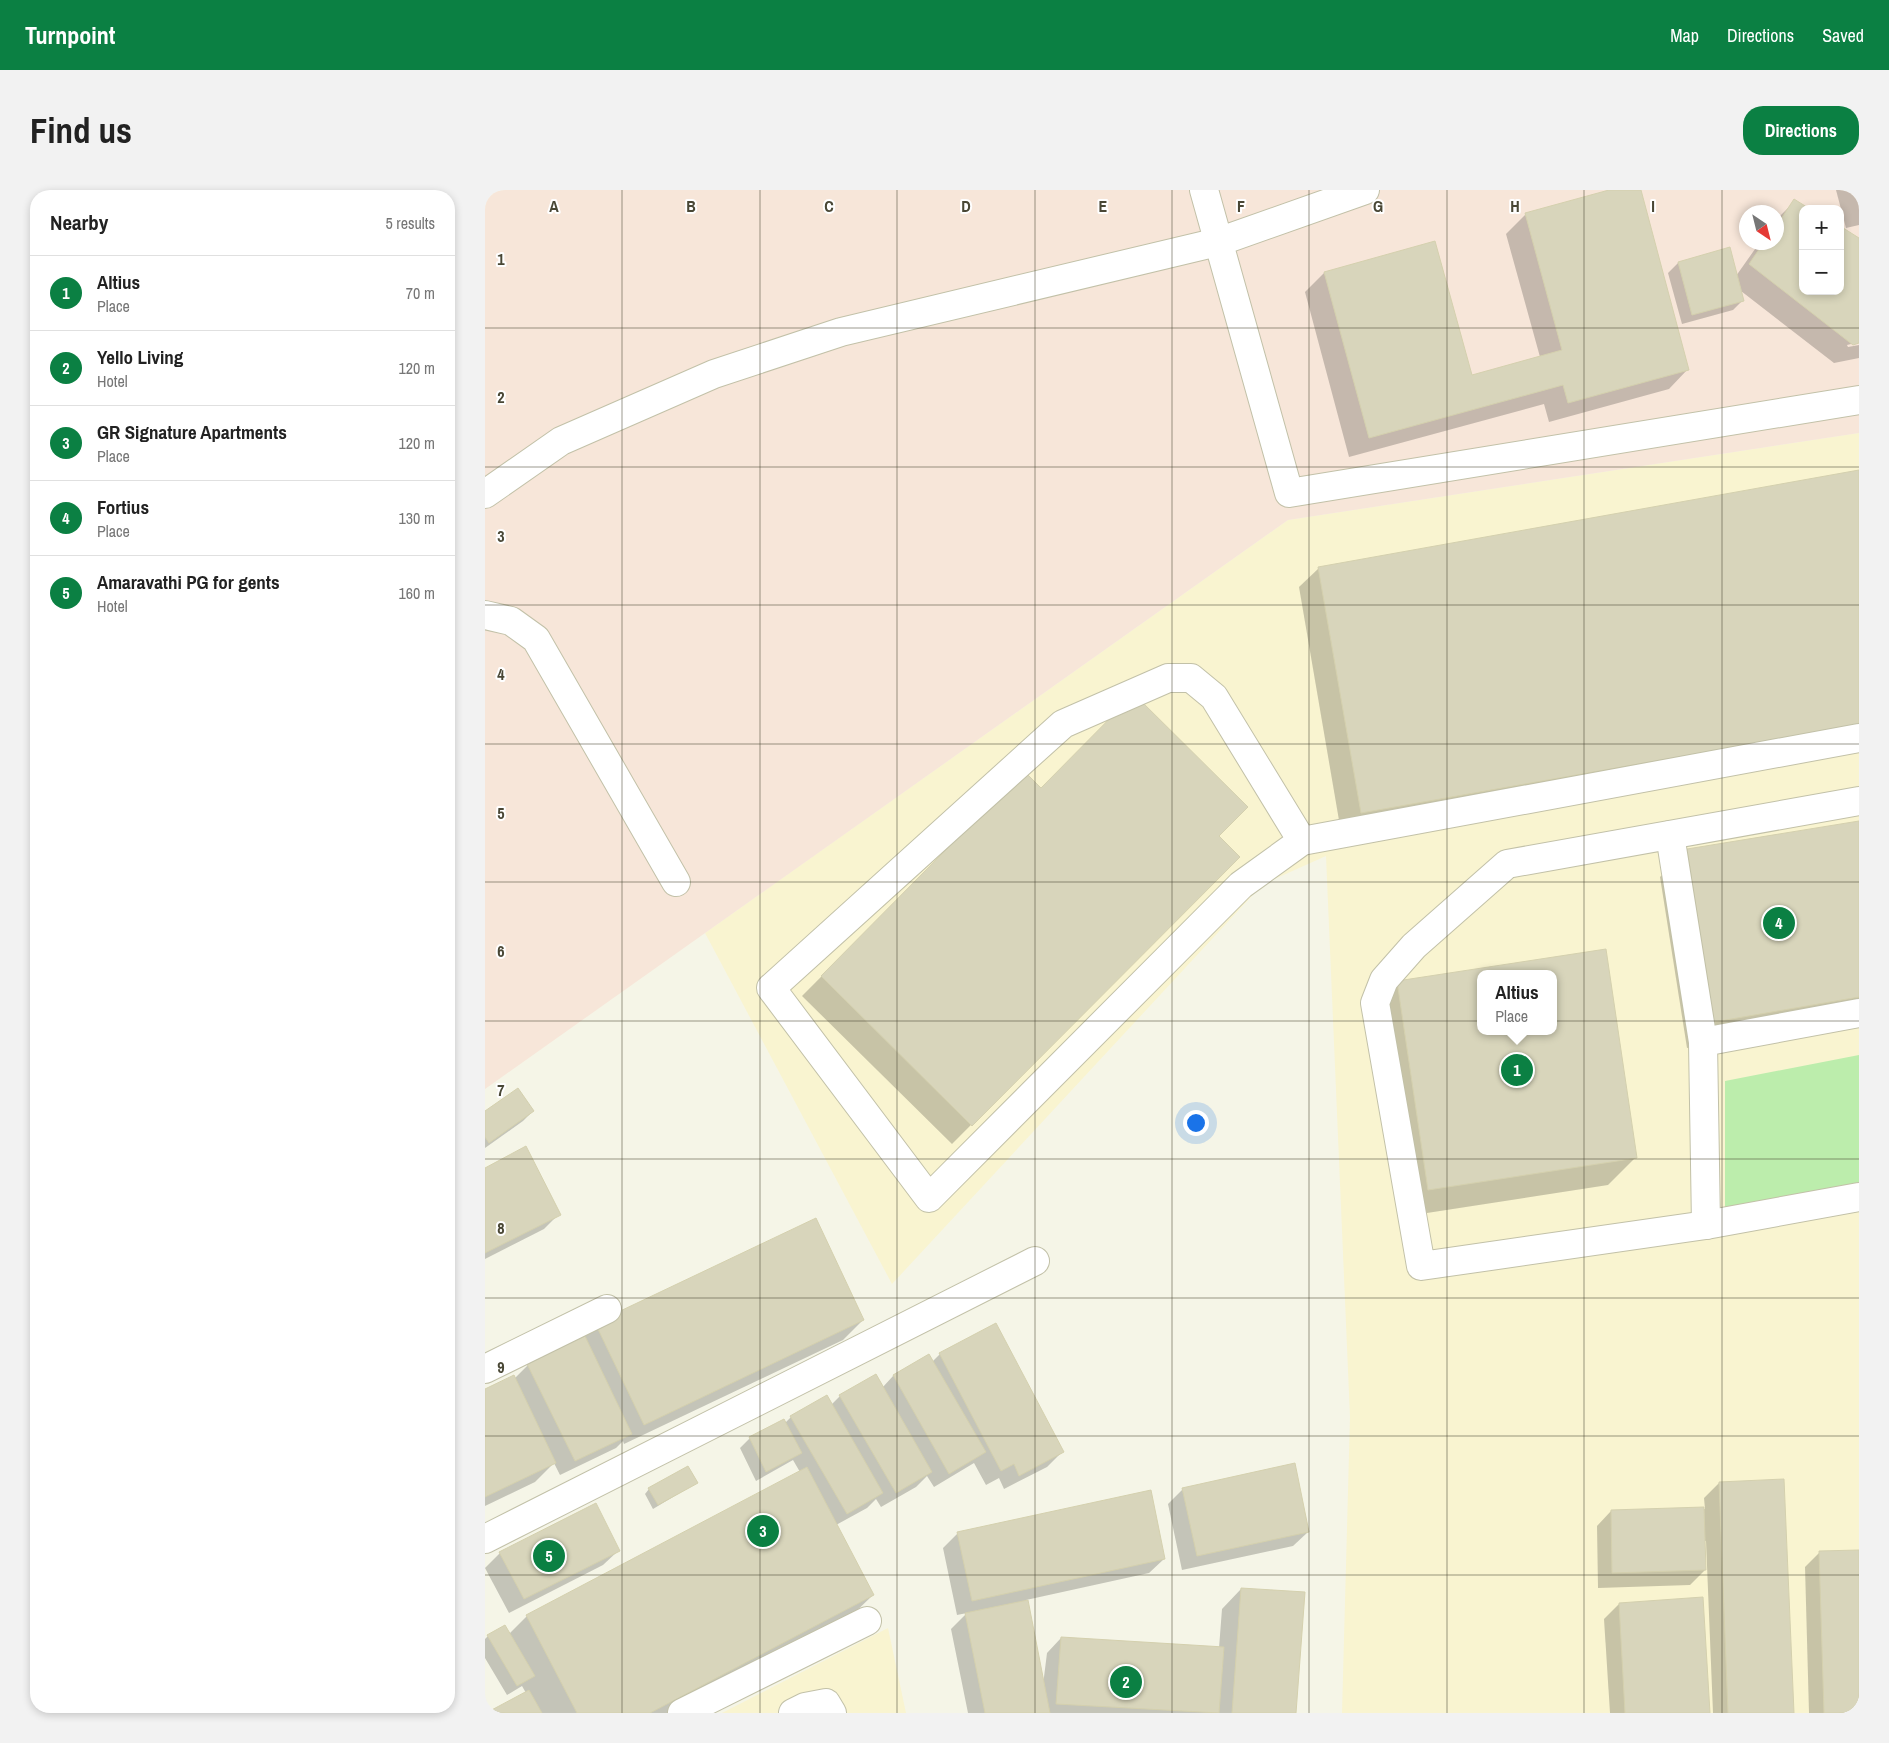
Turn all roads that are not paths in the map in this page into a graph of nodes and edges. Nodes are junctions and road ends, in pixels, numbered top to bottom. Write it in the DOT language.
graph roads {
  1 [pos="1204,190"];
  2 [pos="1365,190"];
  3 [pos="1218,242"];
  4 [pos="1859,400"];
  5 [pos="485,494"];
  6 [pos="485,615"];
  7 [pos="1859,738"];
  8 [pos="1859,801"];
  9 [pos="1670,835"];
  10 [pos="1302,841"];
  11 [pos="676,882"];
  12 [pos="1859,1013"];
  13 [pos="1703,1042"];
  14 [pos="1859,1197"];
  15 [pos="1706,1225"];
  16 [pos="1035,1261"];
  17 [pos="607,1309"];
  18 [pos="485,1369"];
  19 [pos="485,1539"];
  20 [pos="867,1621"];
  21 [pos="682,1713"];
  22 [pos="793,1713"];
  23 [pos="832,1713"];
  1 -- 3 [label="lane"];
  2 -- 3 [label="lane"];
  3 -- 4 [label="lane"];
  3 -- 5 [label="lane"];
  6 -- 11 [label="lane"];
  7 -- 10 [label="lane"];
  8 -- 9 [label="lane"];
  9 -- 13 [label="lane"];
  9 -- 15 [label="lane"];
  10 -- 10 [label="lane"];
  12 -- 13 [label="lane"];
  13 -- 15 [label="lane"];
  14 -- 15 [label="lane"];
  16 -- 19 [label="lane"];
  17 -- 18 [label="lane"];
  20 -- 21 [label="lane"];
  22 -- 23 [label="lane"];
}
